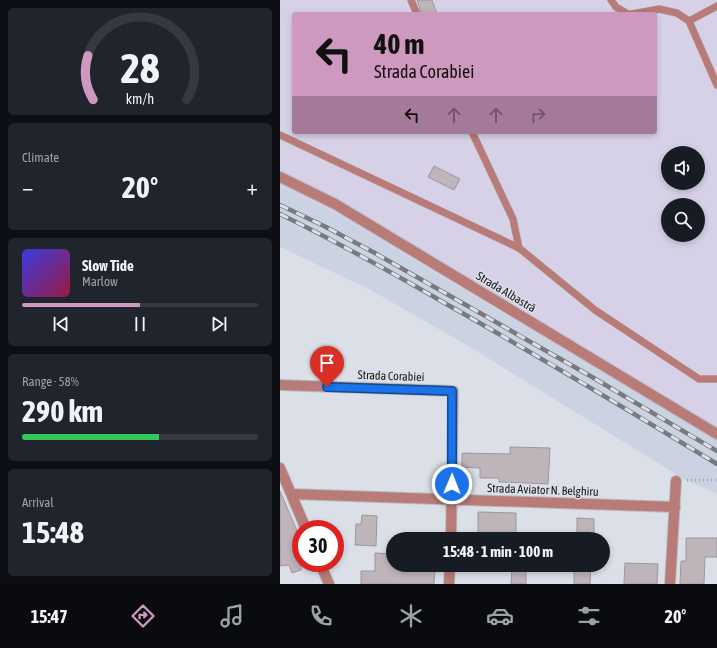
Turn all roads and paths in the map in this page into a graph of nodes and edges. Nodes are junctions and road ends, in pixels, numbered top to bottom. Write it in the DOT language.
graph roads {
  1 [pos="411,0"];
  2 [pos="611,0"];
  3 [pos="717,6"];
  4 [pos="416,12"];
  5 [pos="625,12"];
  6 [pos="642,12"];
  7 [pos="688,21"];
  8 [pos="717,85"];
  9 [pos="473,134"];
  10 [pos="280,135"];
  11 [pos="280,177"];
  12 [pos="519,248"];
  13 [pos="717,379"];
  14 [pos="280,385"];
  15 [pos="717,434"];
  16 [pos="280,469"];
  17 [pos="696,480"];
  18 [pos="717,480"];
  19 [pos="676,481"];
  20 [pos="291,494"];
  21 [pos="452,500"];
  22 [pos="675,507"];
  23 [pos="302,520"];
  24 [pos="450,532"];
  25 [pos="324,572"];
  26 [pos="450,572"];
  27 [pos="329,584"];
  28 [pos="449,584"];
  29 [pos="670,584"];
  1 -- 4 [label="lane"];
  2 -- 5 [label="lane"];
  3 -- 7 [label="lane"];
  6 -- 7 [label="lane"];
  7 -- 8 [label="lane"];
  9 -- 12 [label="lane"];
  10 -- 12 [label="lane"];
  11 -- 15 [label="street, Strada Albastră"];
  12 -- 13 [label="lane"];
  14 -- 21 [label="street, Strada Corabiei"];
  16 -- 20 [label="street"];
  17 -- 18 [label="path"];
  19 -- 22 [label="street"];
  20 -- 21 [label="street, Strada Aviator N. Belghiru"];
  20 -- 23 [label="street"];
  21 -- 22 [label="street, Strada Aviator N. Belghiru"];
  21 -- 24 [label="street"];
  22 -- 29 [label="street"];
  25 -- 27 [label="street"];
  26 -- 28 [label="street"];
}
